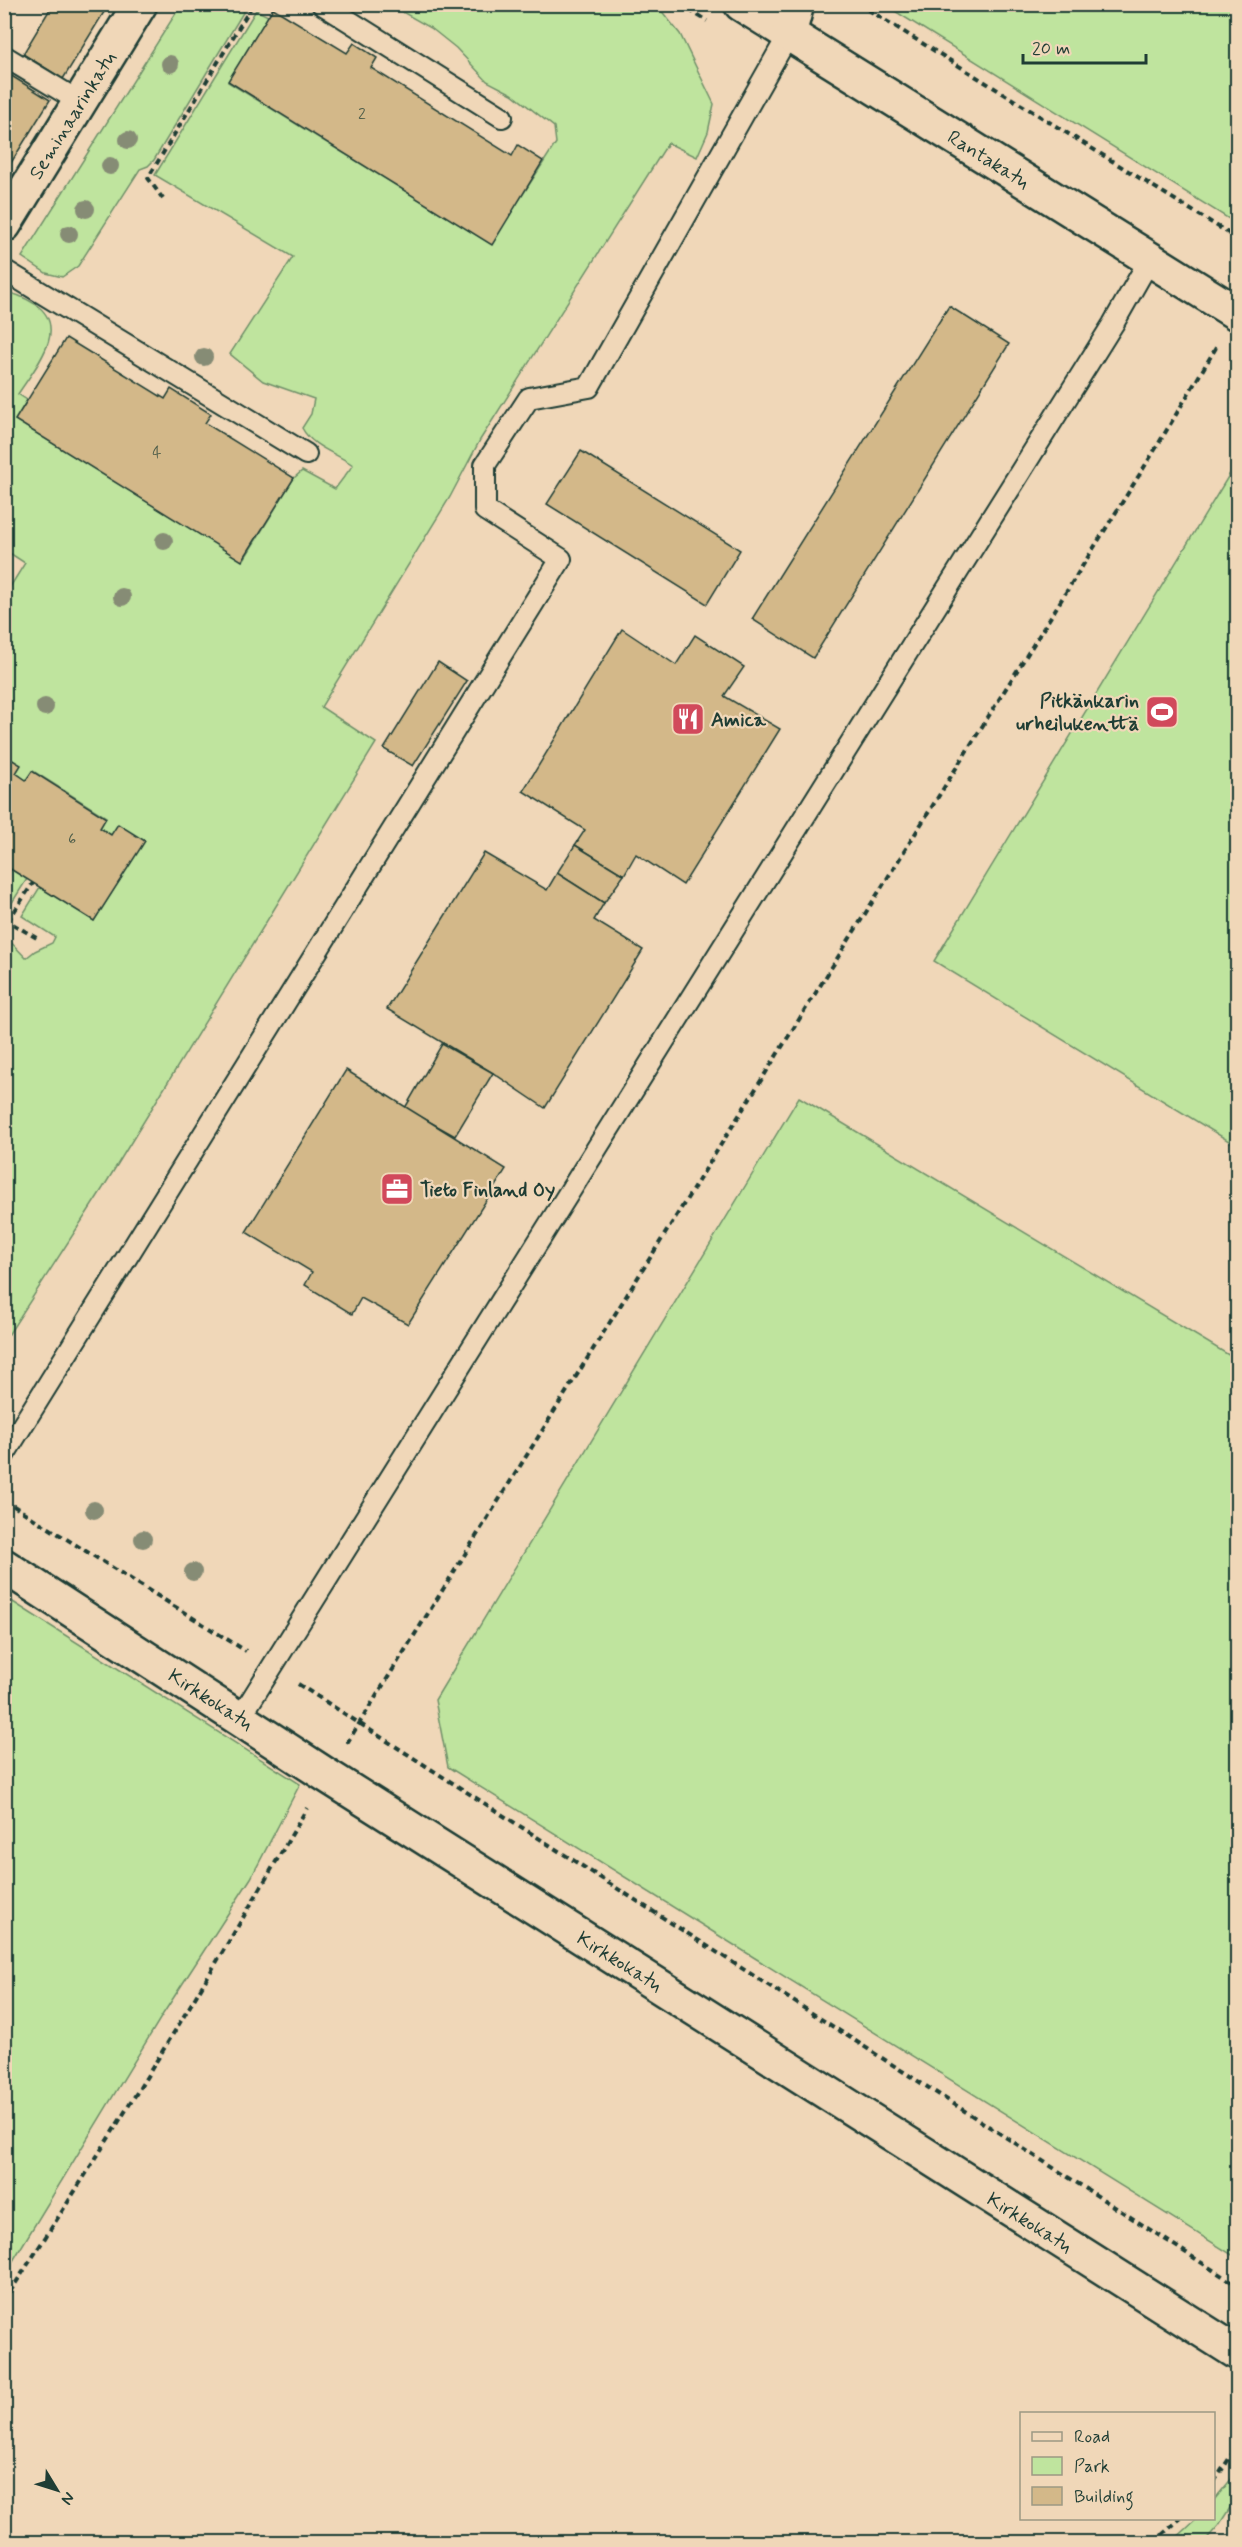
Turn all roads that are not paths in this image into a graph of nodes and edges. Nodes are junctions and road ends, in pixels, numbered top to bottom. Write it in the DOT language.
graph roads {
  1 [pos="140,4"];
  2 [pos="322,4"];
  3 [pos="741,4"];
  4 [pos="793,19"];
  5 [pos="4,56"];
  6 [pos="80,102"];
  7 [pos="502,117"];
  8 [pos="4,225"];
  9 [pos="1150,259"];
  10 [pos="4,270"];
  11 [pos="1237,314"];
  12 [pos="306,454"];
  13 [pos="4,1455"];
  14 [pos="4,1566"];
  15 [pos="240,1718"];
  16 [pos="1238,2353"];
  1 -- 6 [label="street, Seminaarinkatu"];
  2 -- 7 [label="lane"];
  3 -- 4 [label="street, Rantakatu"];
  4 -- 9 [label="street, Rantakatu"];
  4 -- 13 [label="lane"];
  5 -- 6 [label="lane"];
  6 -- 8 [label="street, Seminaarinkatu"];
  9 -- 11 [label="street, Rantakatu"];
  9 -- 15 [label="lane"];
  10 -- 12 [label="lane"];
  14 -- 15 [label="street, Kirkkokatu"];
  15 -- 16 [label="street, Kirkkokatu"];
}
